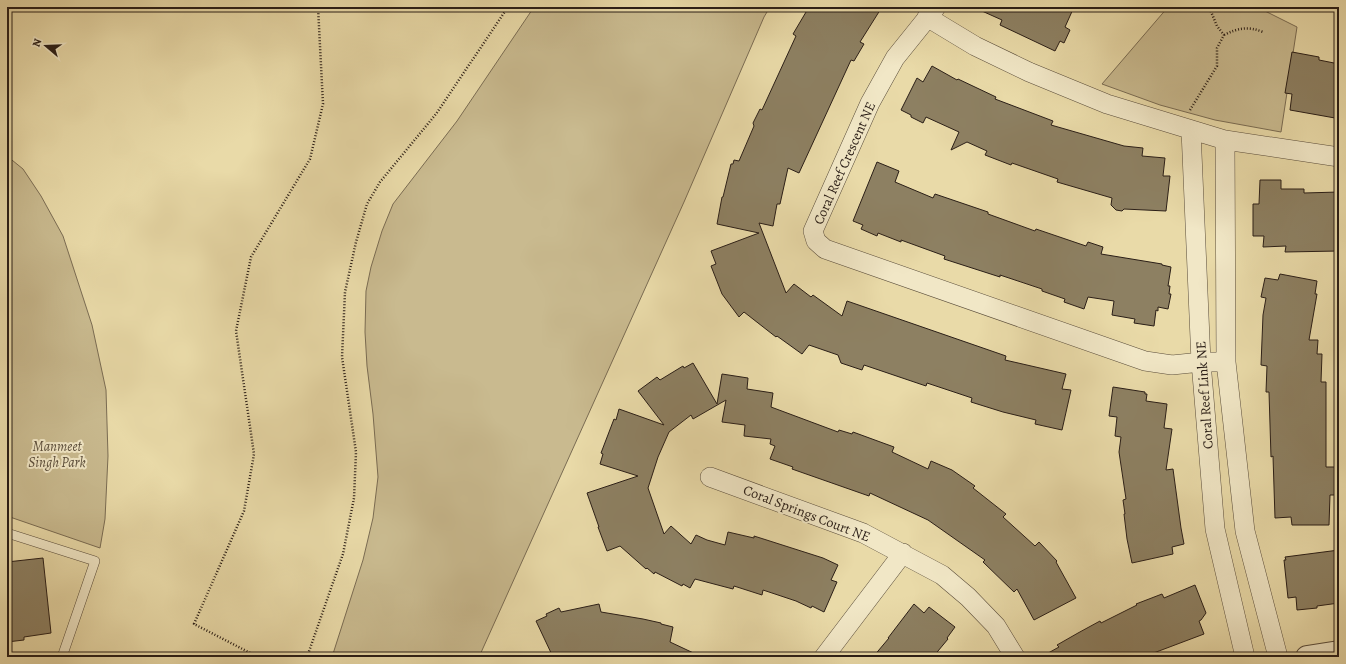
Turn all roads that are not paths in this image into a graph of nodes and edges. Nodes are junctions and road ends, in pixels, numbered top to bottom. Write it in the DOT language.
graph roads {
  1 [pos="932,12"];
  2 [pos="1190,121"];
  3 [pos="1225,140"];
  4 [pos="1339,157"];
  5 [pos="1201,362"];
  6 [pos="1226,362"];
  7 [pos="710,477"];
  8 [pos="7,533"];
  9 [pos="902,553"];
  10 [pos="1339,652"];
  11 [pos="62,657"];
  12 [pos="824,657"];
  13 [pos="1015,657"];
  14 [pos="1245,657"];
  15 [pos="1278,657"];
  16 [pos="1307,657"];
  1 -- 2 [label="street, Coral Reef Crescent NE"];
  1 -- 5 [label="street, Coral Reef Crescent NE"];
  2 -- 3 [label="street, Coral Reef Crescent NE"];
  2 -- 5 [label="street, Coral Reef Link NE"];
  3 -- 4 [label="street, Coral Reef Crescent NE"];
  3 -- 6 [label="street, Coral Reef Link NE"];
  5 -- 6 [label="street, Coral Reef Crescent NE"];
  5 -- 14 [label="street, Coral Reef Link NE"];
  6 -- 15 [label="street, Coral Reef Link NE"];
  7 -- 9 [label="street, Coral Springs Court NE"];
  8 -- 11 [label="lane"];
  9 -- 12 [label="street"];
  9 -- 13 [label="street, Coral Springs Court NE"];
  10 -- 16 [label="street"];
}
